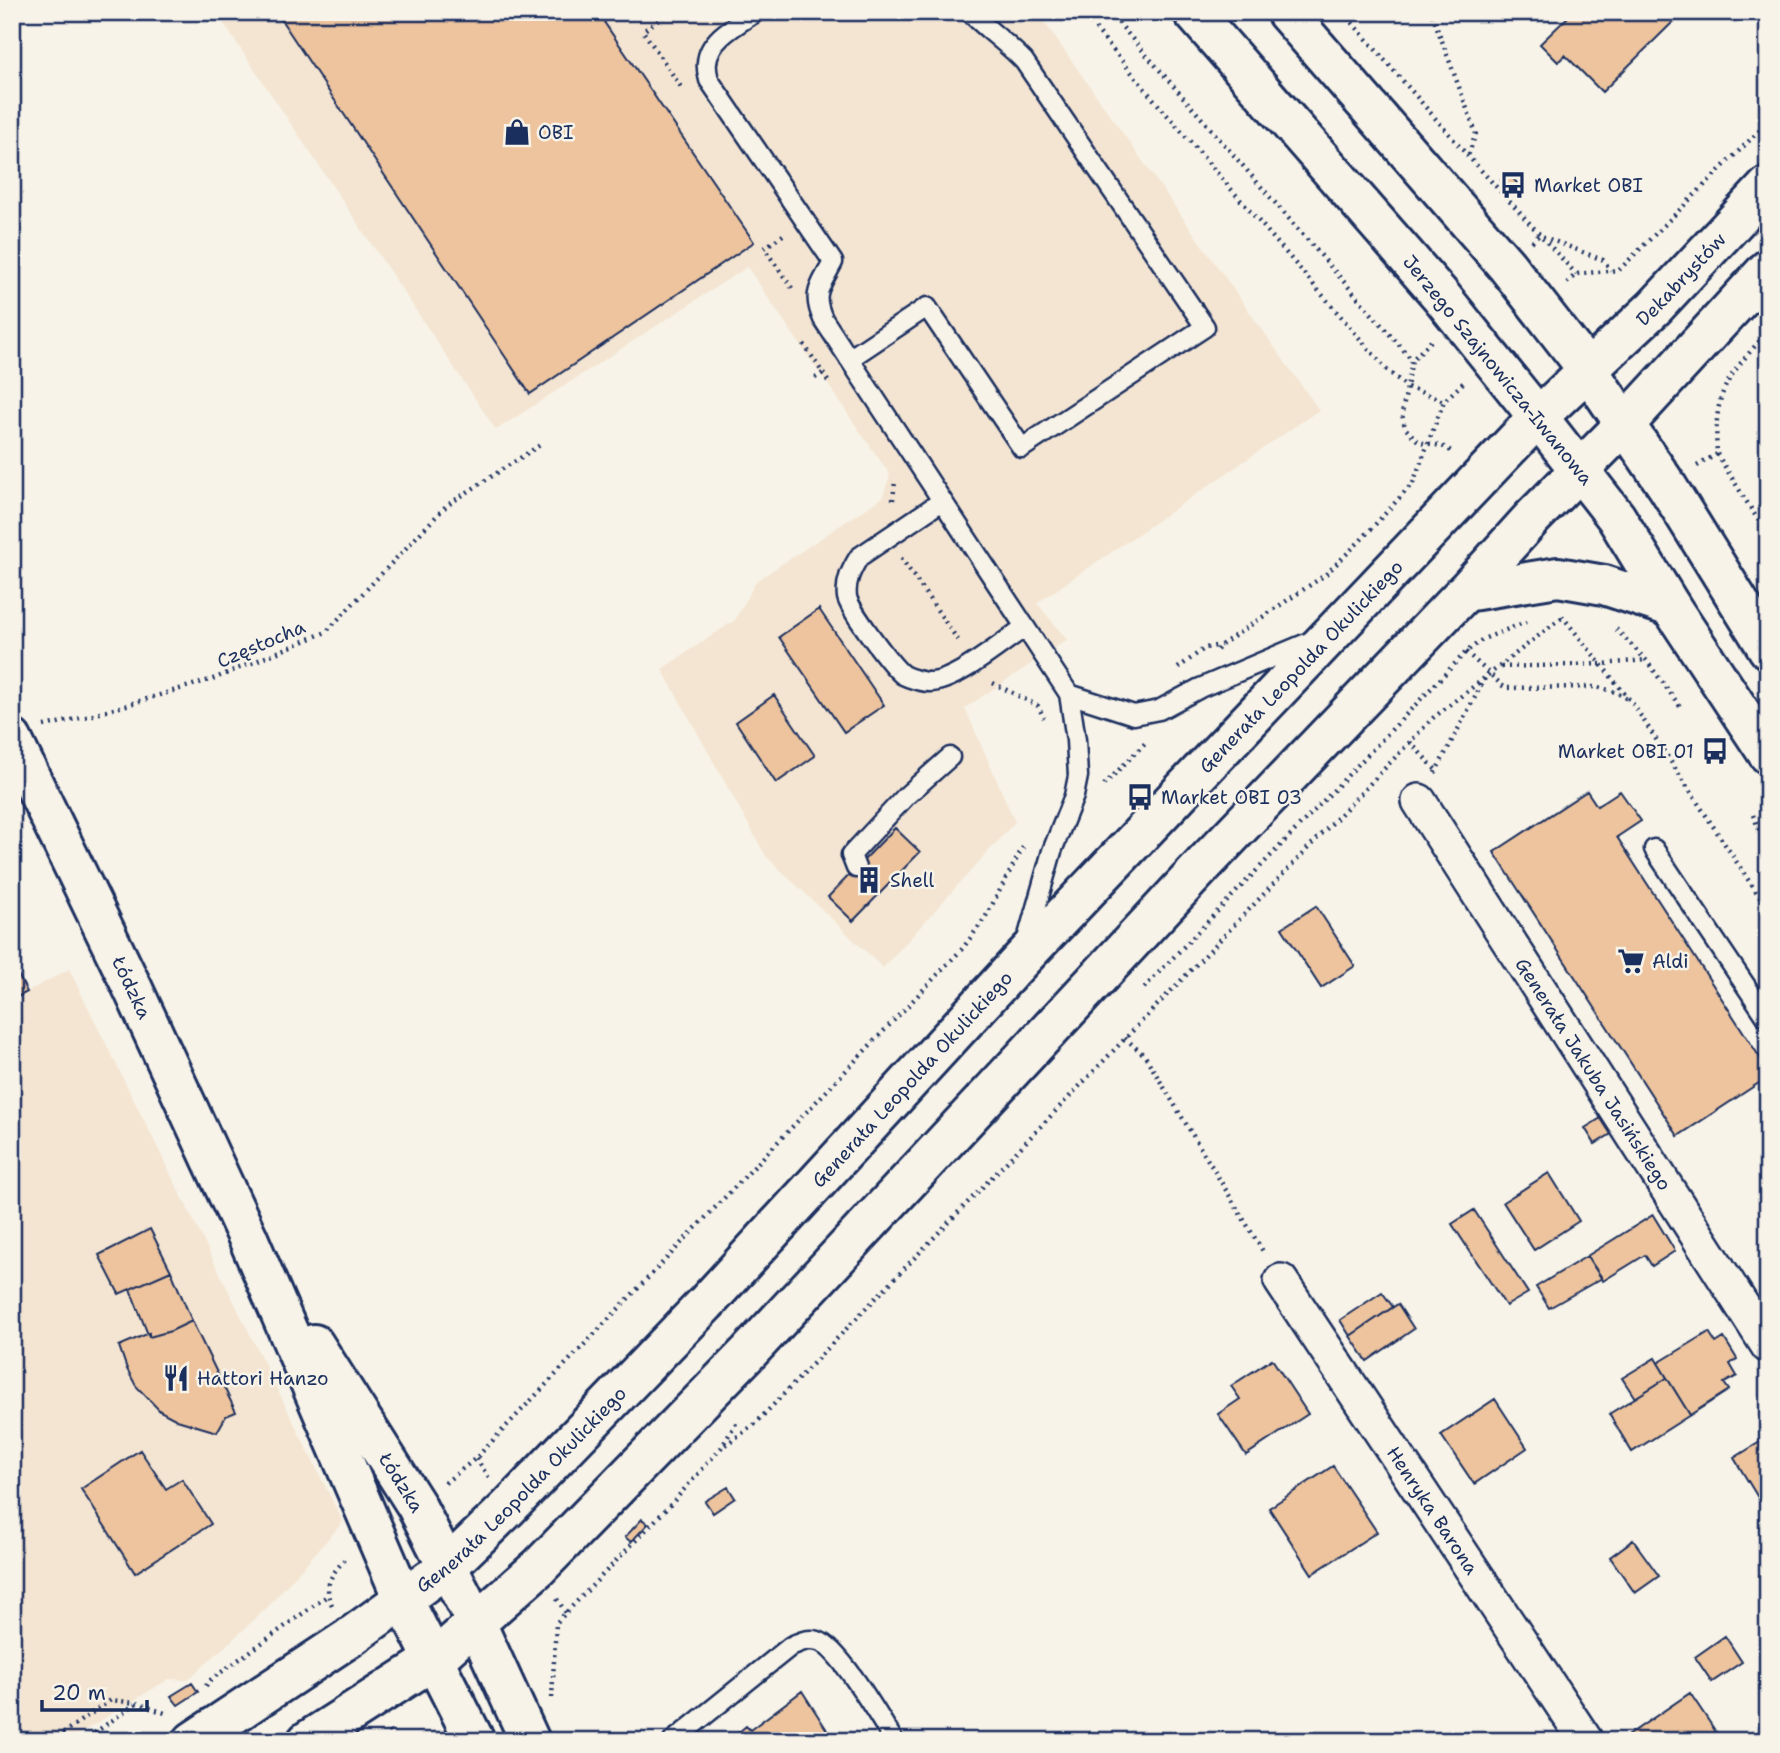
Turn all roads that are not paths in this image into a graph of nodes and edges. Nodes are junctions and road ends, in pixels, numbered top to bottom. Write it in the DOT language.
graph roads {
  1 [pos="755,12"];
  2 [pos="970,12"];
  3 [pos="1193,12"];
  4 [pos="1286,12"];
  5 [pos="1768,186"];
  6 [pos="1768,269"];
  7 [pos="849,359"];
  8 [pos="1588,370"];
  9 [pos="1538,417"];
  10 [pos="1626,423"];
  11 [pos="1580,470"];
  12 [pos="942,501"];
  13 [pos="1465,592"];
  14 [pos="1671,607"];
  15 [pos="1026,627"];
  16 [pos="1333,632"];
  17 [pos="1768,649"];
  18 [pos="1069,694"];
  19 [pos="25,733"];
  20 [pos="1768,754"];
  21 [pos="950,757"];
  22 [pos="1419,801"];
  23 [pos="1654,849"];
  24 [pos="856,868"];
  25 [pos="1021,960"];
  26 [pos="1768,1019"];
  27 [pos="248,1238"];
  28 [pos="1280,1281"];
  29 [pos="1768,1346"];
  30 [pos="447,1567"];
  31 [pos="403,1599"];
  32 [pos="476,1623"];
  33 [pos="435,1659"];
  34 [pos="185,1725"];
  35 [pos="306,1741"];
  36 [pos="475,1741"];
  37 [pos="530,1741"];
  38 [pos="673,1741"];
  39 [pos="894,1741"];
  40 [pos="1586,1741"];
  1 -- 7 [label="lane"];
  2 -- 7 [label="lane"];
  3 -- 9 [label="main road, Jerzego Szajnowicza-Iwanowa"];
  4 -- 8 [label="main road"];
  5 -- 8 [label="main road, Dekabrystów"];
  6 -- 10 [label="main road"];
  7 -- 12 [label="lane"];
  8 -- 9 [label="main road, Generała Leopolda Okulickiego"];
  8 -- 10 [label="main road"];
  9 -- 11 [label="main road, Jerzego Szajnowicza-Iwanowa"];
  9 -- 16 [label="main road, Generała Leopolda Okulickiego"];
  10 -- 11 [label="main road"];
  10 -- 17 [label="main road"];
  11 -- 13 [label="main road"];
  11 -- 14 [label="main road, Jerzego Szajnowicza-Iwanowa"];
  12 -- 15 [label="lane"];
  12 -- 15 [label="lane"];
  13 -- 14 [label="main road"];
  13 -- 32 [label="main road"];
  14 -- 20 [label="main road, Jerzego Szajnowicza-Iwanowa"];
  15 -- 18 [label="lane"];
  16 -- 18 [label="lane"];
  16 -- 25 [label="main road, Generała Leopolda Okulickiego"];
  18 -- 25 [label="lane"];
  19 -- 27 [label="main road, Łódzka"];
  21 -- 24 [label="lane"];
  22 -- 29 [label="street, Generała Jakuba Jasińskiego"];
  23 -- 26 [label="lane"];
  25 -- 30 [label="main road, Generała Leopolda Okulickiego"];
  27 -- 30 [label="main road, Łódzka"];
  27 -- 31 [label="main road, Łódzka"];
  28 -- 40 [label="street, Henryka Barona"];
  30 -- 31 [label="main road, Generała Leopolda Okulickiego"];
  30 -- 32 [label="main road, Łódzka"];
  31 -- 33 [label="main road, Łódzka"];
  31 -- 34 [label="main road, Generała Leopolda Okulickiego"];
  32 -- 33 [label="main road"];
  32 -- 37 [label="main road, Łódzka"];
  33 -- 35 [label="main road"];
  33 -- 36 [label="main road, Łódzka"];
  38 -- 39 [label="lane"];
}
